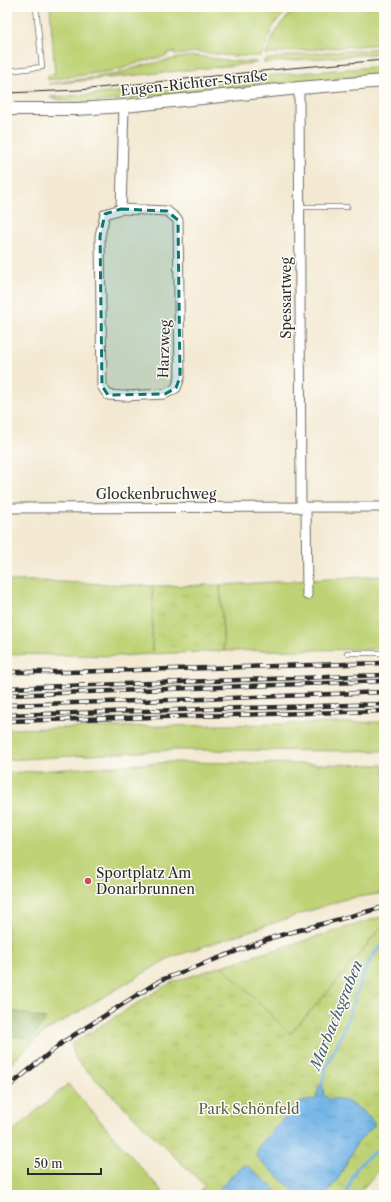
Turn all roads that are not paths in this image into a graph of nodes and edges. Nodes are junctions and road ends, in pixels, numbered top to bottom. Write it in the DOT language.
graph roads {
  1 [pos="36,7"];
  2 [pos="7,71"];
  3 [pos="384,81"];
  4 [pos="299,88"];
  5 [pos="124,106"];
  6 [pos="7,109"];
  7 [pos="299,207"];
  8 [pos="346,207"];
  9 [pos="121,209"];
  10 [pos="384,507"];
  11 [pos="7,508"];
  12 [pos="304,508"];
  13 [pos="307,595"];
  14 [pos="347,653"];
  15 [pos="384,653"];
  1 -- 2 [label="lane"];
  3 -- 4 [label="main road, Eugen-Richter-Straße"];
  4 -- 5 [label="main road, Eugen-Richter-Straße"];
  4 -- 7 [label="street, Spessartweg"];
  5 -- 6 [label="main road, Eugen-Richter-Straße"];
  5 -- 9 [label="street"];
  7 -- 8 [label="lane"];
  7 -- 12 [label="street, Spessartweg"];
  9 -- 9 [label="street, Harzweg"];
  10 -- 12 [label="street, Glockenbruchweg"];
  11 -- 12 [label="street, Glockenbruchweg"];
  12 -- 13 [label="street"];
  14 -- 15 [label="lane"];
}
